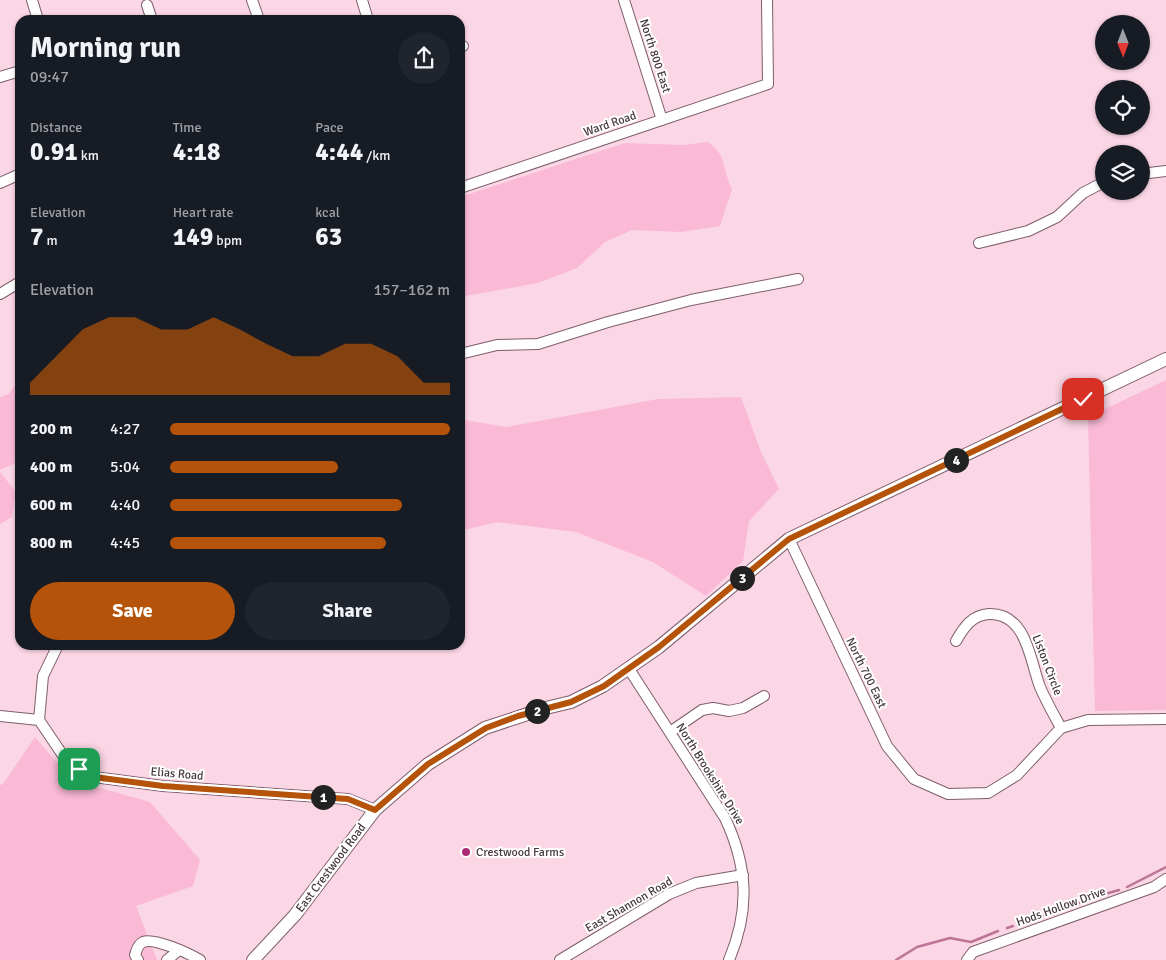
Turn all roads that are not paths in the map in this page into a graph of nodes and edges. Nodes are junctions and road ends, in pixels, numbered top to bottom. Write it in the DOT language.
graph roads {
  1 [pos="32,0"];
  2 [pos="252,0"];
  3 [pos="362,0"];
  4 [pos="624,0"];
  5 [pos="767,0"];
  6 [pos="147,6"];
  7 [pos="36,15"];
  8 [pos="150,15"];
  9 [pos="257,15"];
  10 [pos="366,15"];
  11 [pos="15,72"];
  12 [pos="0,77"];
  13 [pos="662,120"];
  14 [pos="1166,171"];
  15 [pos="1150,173"];
  16 [pos="15,176"];
  17 [pos="0,183"];
  18 [pos="465,186"];
  19 [pos="1095,186"];
  20 [pos="979,243"];
  21 [pos="798,279"];
  22 [pos="15,285"];
  23 [pos="0,294"];
  24 [pos="465,353"];
  25 [pos="1166,359"];
  26 [pos="789,539"];
  27 [pos="956,641"];
  28 [pos="56,650"];
  29 [pos="629,669"];
  30 [pos="764,696"];
  31 [pos="0,716"];
  32 [pos="1166,719"];
  33 [pos="39,720"];
  34 [pos="1061,728"];
  35 [pos="670,732"];
  36 [pos="375,810"];
  37 [pos="744,875"];
  38 [pos="1166,879"];
  39 [pos="179,950"];
  40 [pos="138,960"];
  41 [pos="167,960"];
  42 [pos="200,960"];
  43 [pos="253,960"];
  44 [pos="560,960"];
  45 [pos="729,960"];
  46 [pos="967,960"];
  1 -- 7 [label="street"];
  2 -- 9 [label="street"];
  3 -- 10 [label="street"];
  4 -- 13 [label="street, North 800 East"];
  5 -- 13 [label="street, Ward Road"];
  6 -- 8 [label="street"];
  11 -- 12 [label="street"];
  13 -- 18 [label="street, Ward Road"];
  14 -- 15 [label="street"];
  16 -- 17 [label="street"];
  19 -- 20 [label="street"];
  21 -- 24 [label="street"];
  22 -- 23 [label="street"];
  25 -- 26 [label="street, East Crestwood Road"];
  26 -- 29 [label="street, East Crestwood Road"];
  26 -- 34 [label="street, North 700 East"];
  27 -- 34 [label="street, Liston Circle"];
  28 -- 33 [label="street"];
  29 -- 35 [label="street, North Brookshire Drive"];
  29 -- 36 [label="street, East Crestwood Road"];
  30 -- 35 [label="street"];
  31 -- 33 [label="street"];
  32 -- 34 [label="street"];
  33 -- 36 [label="street, Elias Road"];
  35 -- 37 [label="street, North Brookshire Drive"];
  36 -- 43 [label="street, East Crestwood Road"];
  37 -- 44 [label="street, East Shannon Road"];
  37 -- 45 [label="street, North Brookshire Drive"];
  38 -- 46 [label="street, Hods Hollow Drive"];
  39 -- 40 [label="street"];
  39 -- 41 [label="street"];
  39 -- 42 [label="street"];
}
